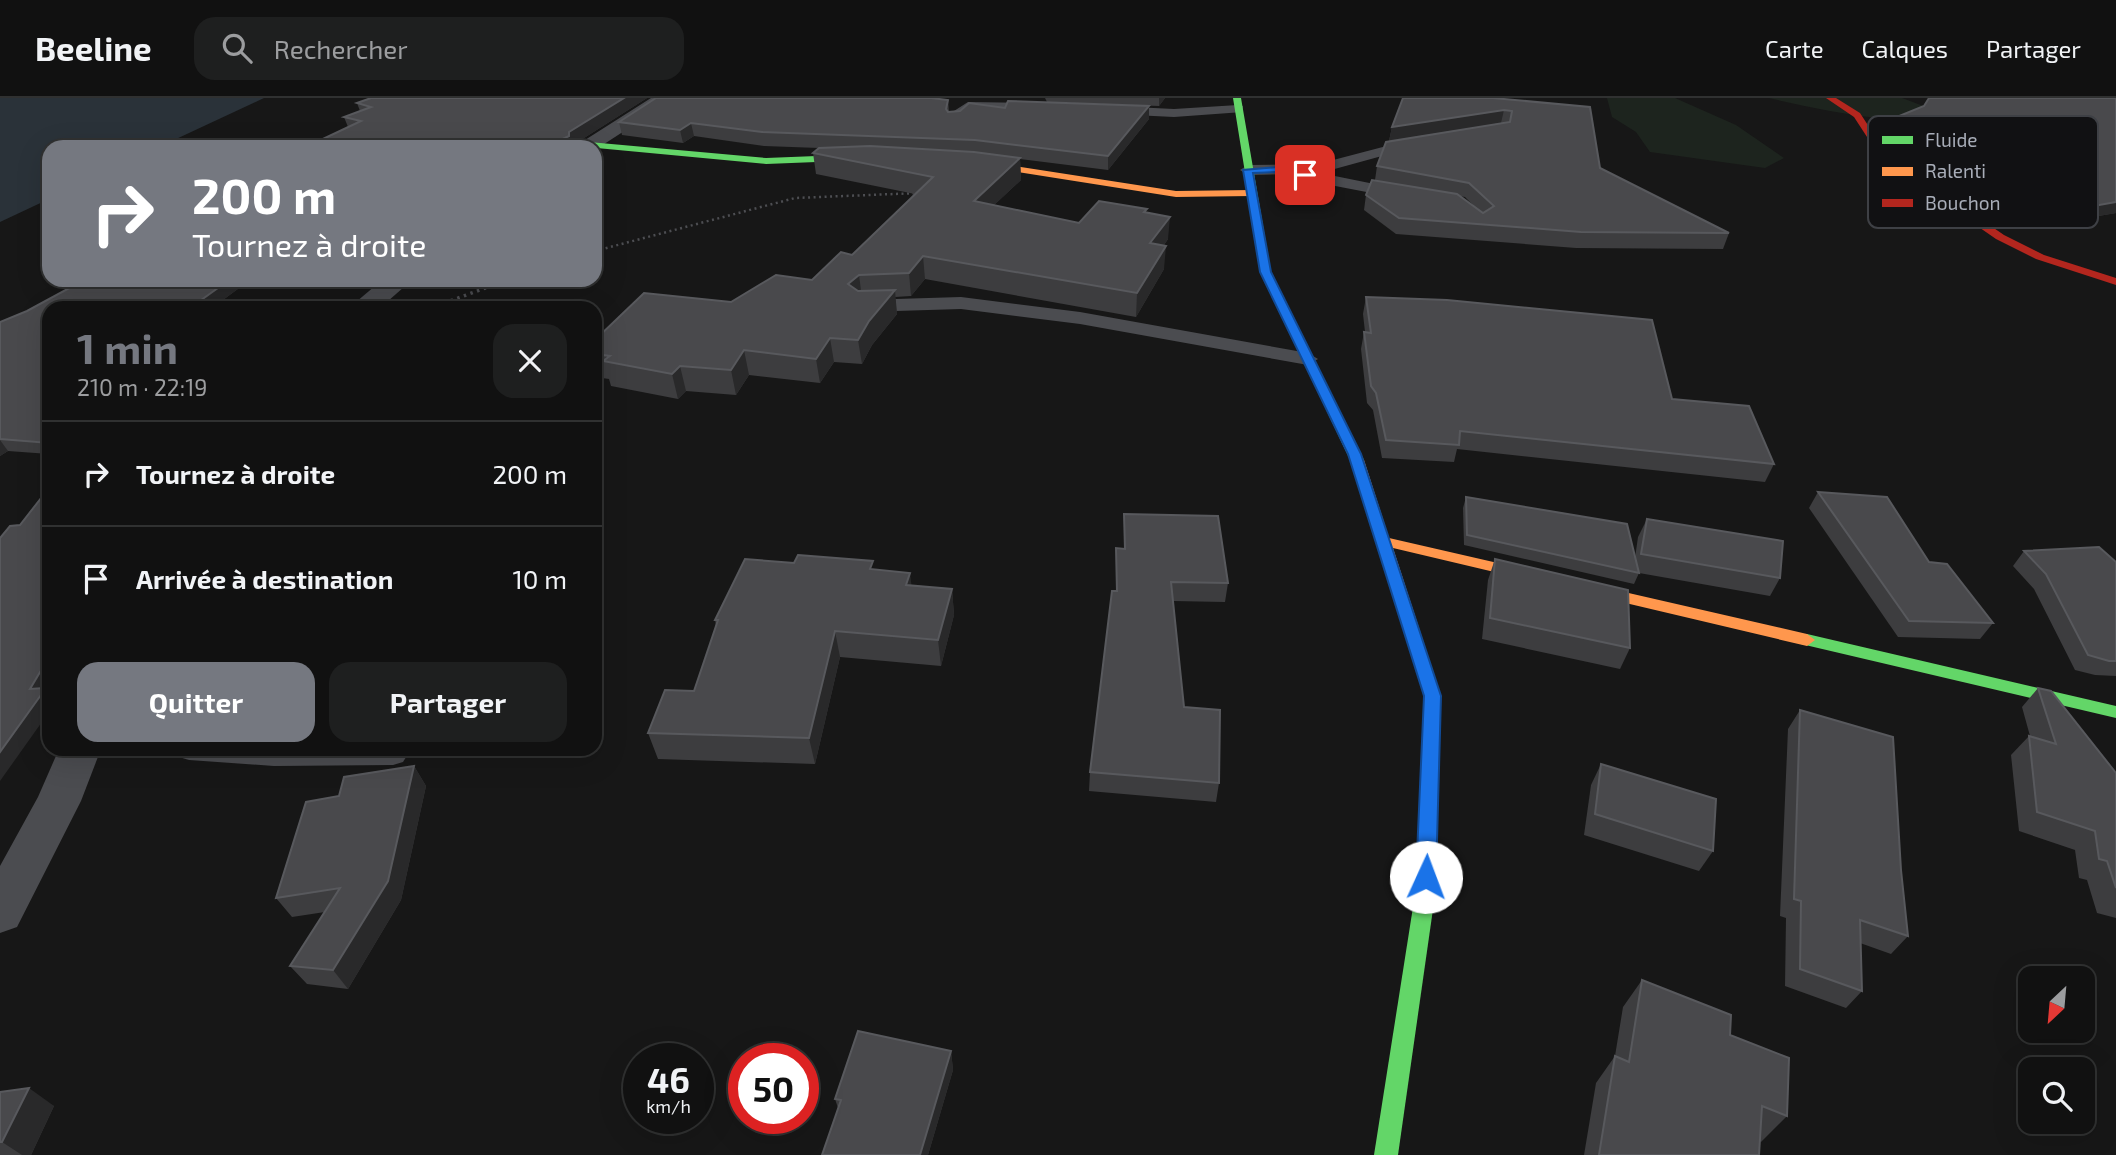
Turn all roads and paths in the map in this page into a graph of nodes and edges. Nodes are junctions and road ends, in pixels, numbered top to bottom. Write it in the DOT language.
graph roads {
  1 [pos="665,98"];
  2 [pos="1830,98"];
  3 [pos="1237,104"];
  4 [pos="1052,108"];
  5 [pos="1093,109"];
  6 [pos="954,119"];
  7 [pos="1868,132"];
  8 [pos="1437,139"];
  9 [pos="597,140"];
  10 [pos="602,147"];
  11 [pos="885,157"];
  12 [pos="950,161"];
  13 [pos="975,163"];
  14 [pos="1248,170"];
  15 [pos="1278,170"];
  16 [pos="1252,193"];
  17 [pos="1421,197"];
  18 [pos="1987,228"];
  19 [pos="602,249"];
  20 [pos="2116,282"];
  21 [pos="390,287"];
  22 [pos="488,287"];
  23 [pos="372,301"];
  24 [pos="449,301"];
  25 [pos="863,306"];
  26 [pos="1308,359"];
  27 [pos="1383,541"];
  28 [pos="2116,712"];
  29 [pos="77,756"];
  30 [pos="0,912"];
  31 [pos="1387,1155"];
  1 -- 9 [label="street"];
  2 -- 7 [label="street"];
  3 -- 5 [label="lane"];
  3 -- 14 [label="street"];
  4 -- 6 [label="lane"];
  8 -- 15 [label="lane"];
  10 -- 11 [label="street"];
  12 -- 13 [label="street"];
  13 -- 16 [label="street"];
  13 -- 19 [label="path"];
  14 -- 15 [label="lane"];
  14 -- 16 [label="street"];
  15 -- 17 [label="lane"];
  16 -- 26 [label="street"];
  18 -- 20 [label="street"];
  21 -- 23 [label="street"];
  22 -- 24 [label="path"];
  25 -- 26 [label="lane"];
  26 -- 27 [label="street"];
  27 -- 28 [label="street"];
  27 -- 31 [label="street"];
  29 -- 30 [label="street"];
}
